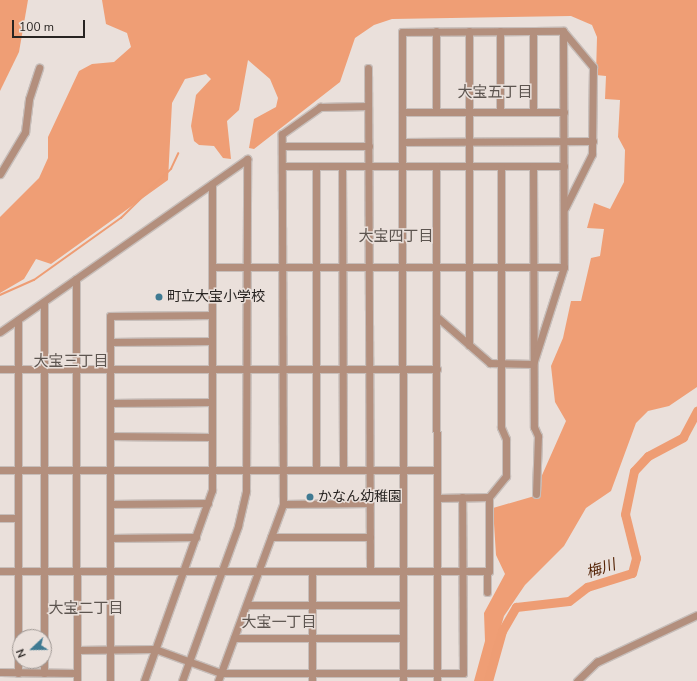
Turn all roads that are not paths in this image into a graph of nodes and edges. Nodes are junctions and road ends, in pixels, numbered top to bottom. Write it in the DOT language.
graph roads {
  1 [pos="436,31"];
  2 [pos="469,31"];
  3 [pos="500,31"];
  4 [pos="533,31"];
  5 [pos="564,31"];
  6 [pos="39,68"];
  7 [pos="368,68"];
  8 [pos="368,106"];
  9 [pos="402,112"];
  10 [pos="436,112"];
  11 [pos="468,112"];
  12 [pos="500,112"];
  13 [pos="533,112"];
  14 [pos="564,112"];
  15 [pos="468,141"];
  16 [pos="564,141"];
  17 [pos="593,141"];
  18 [pos="402,142"];
  19 [pos="282,146"];
  20 [pos="368,146"];
  21 [pos="283,166"];
  22 [pos="316,166"];
  23 [pos="342,166"];
  24 [pos="368,166"];
  25 [pos="402,166"];
  26 [pos="436,166"];
  27 [pos="468,166"];
  28 [pos="501,166"];
  29 [pos="533,166"];
  30 [pos="564,166"];
  31 [pos="0,174"];
  32 [pos="212,184"];
  33 [pos="564,210"];
  34 [pos="212,267"];
  35 [pos="247,267"];
  36 [pos="369,267"];
  37 [pos="402,267"];
  38 [pos="436,267"];
  39 [pos="469,267"];
  40 [pos="501,267"];
  41 [pos="533,267"];
  42 [pos="564,267"];
  43 [pos="283,268"];
  44 [pos="316,268"];
  45 [pos="343,268"];
  46 [pos="76,279"];
  47 [pos="44,302"];
  48 [pos="211,315"];
  49 [pos="437,317"];
  50 [pos="18,320"];
  51 [pos="0,332"];
  52 [pos="212,341"];
  53 [pos="110,342"];
  54 [pos="469,345"];
  55 [pos="501,362"];
  56 [pos="533,364"];
  57 [pos="110,368"];
  58 [pos="0,369"];
  59 [pos="17,369"];
  60 [pos="44,369"];
  61 [pos="77,369"];
  62 [pos="212,369"];
  63 [pos="247,369"];
  64 [pos="282,369"];
  65 [pos="316,369"];
  66 [pos="342,369"];
  67 [pos="369,369"];
  68 [pos="402,369"];
  69 [pos="437,369"];
  70 [pos="212,402"];
  71 [pos="110,403"];
  72 [pos="110,436"];
  73 [pos="212,436"];
  74 [pos="0,470"];
  75 [pos="18,470"];
  76 [pos="44,470"];
  77 [pos="77,470"];
  78 [pos="110,470"];
  79 [pos="212,470"];
  80 [pos="248,470"];
  81 [pos="283,470"];
  82 [pos="316,470"];
  83 [pos="343,470"];
  84 [pos="370,470"];
  85 [pos="403,470"];
  86 [pos="437,470"];
  87 [pos="536,494"];
  88 [pos="462,497"];
  89 [pos="489,497"];
  90 [pos="437,498"];
  91 [pos="208,503"];
  92 [pos="370,503"];
  93 [pos="110,504"];
  94 [pos="283,504"];
  95 [pos="0,518"];
  96 [pos="18,518"];
  97 [pos="196,537"];
  98 [pos="272,537"];
  99 [pos="370,537"];
  100 [pos="110,538"];
  101 [pos="0,571"];
  102 [pos="18,571"];
  103 [pos="44,571"];
  104 [pos="77,571"];
  105 [pos="110,571"];
  106 [pos="184,571"];
  107 [pos="222,571"];
  108 [pos="370,571"];
  109 [pos="403,571"];
  110 [pos="436,571"];
  111 [pos="463,571"];
  112 [pos="487,571"];
  113 [pos="259,572"];
  114 [pos="312,572"];
  115 [pos="487,592"];
  116 [pos="247,605"];
  117 [pos="312,605"];
  118 [pos="403,605"];
  119 [pos="697,615"];
  120 [pos="44,629"];
  121 [pos="234,638"];
  122 [pos="312,638"];
  123 [pos="403,638"];
  124 [pos="155,649"];
  125 [pos="77,650"];
  126 [pos="110,650"];
  127 [pos="189,662"];
  128 [pos="0,672"];
  129 [pos="18,672"];
  130 [pos="44,672"];
  131 [pos="77,673"];
  132 [pos="221,673"];
  133 [pos="312,677"];
  134 [pos="403,677"];
  135 [pos="437,677"];
  136 [pos="77,681"];
  137 [pos="110,681"];
  138 [pos="144,681"];
  139 [pos="182,681"];
  140 [pos="218,681"];
  141 [pos="577,681"];
  1 -- 2 [label="street"];
  1 -- 9 [label="street"];
  1 -- 10 [label="street"];
  2 -- 3 [label="street"];
  2 -- 11 [label="street"];
  3 -- 4 [label="street"];
  3 -- 12 [label="street"];
  4 -- 5 [label="street"];
  4 -- 13 [label="street"];
  5 -- 14 [label="street"];
  5 -- 17 [label="street"];
  6 -- 31 [label="street"];
  7 -- 8 [label="street"];
  8 -- 19 [label="street"];
  8 -- 20 [label="street"];
  9 -- 10 [label="street"];
  9 -- 18 [label="street"];
  10 -- 11 [label="street"];
  11 -- 12 [label="street"];
  11 -- 15 [label="street"];
  12 -- 13 [label="street"];
  13 -- 14 [label="street"];
  14 -- 16 [label="street"];
  15 -- 16 [label="street"];
  15 -- 18 [label="street"];
  15 -- 27 [label="street"];
  16 -- 17 [label="street"];
  16 -- 30 [label="street"];
  17 -- 33 [label="street"];
  18 -- 25 [label="street"];
  19 -- 20 [label="street"];
  19 -- 21 [label="street"];
  20 -- 24 [label="street"];
  21 -- 22 [label="street"];
  21 -- 43 [label="street"];
  22 -- 23 [label="street"];
  22 -- 44 [label="street"];
  23 -- 24 [label="street"];
  23 -- 45 [label="street"];
  24 -- 25 [label="street"];
  24 -- 36 [label="street"];
  25 -- 26 [label="street"];
  25 -- 37 [label="street"];
  26 -- 27 [label="street"];
  26 -- 38 [label="street"];
  27 -- 28 [label="street"];
  27 -- 39 [label="street"];
  28 -- 29 [label="street"];
  28 -- 40 [label="street"];
  29 -- 30 [label="street"];
  29 -- 41 [label="street"];
  30 -- 33 [label="street"];
  32 -- 34 [label="street"];
  32 -- 35 [label="street"];
  32 -- 46 [label="street"];
  33 -- 42 [label="street"];
  34 -- 35 [label="street"];
  34 -- 48 [label="street"];
  35 -- 43 [label="street"];
  35 -- 63 [label="street"];
  36 -- 37 [label="street"];
  36 -- 45 [label="street"];
  36 -- 67 [label="street"];
  37 -- 38 [label="street"];
  37 -- 68 [label="street"];
  38 -- 39 [label="street"];
  38 -- 49 [label="street"];
  39 -- 40 [label="street"];
  39 -- 54 [label="street"];
  40 -- 41 [label="street"];
  40 -- 55 [label="street"];
  41 -- 42 [label="street"];
  41 -- 56 [label="street"];
  42 -- 56 [label="street"];
  43 -- 44 [label="street"];
  43 -- 64 [label="street"];
  44 -- 45 [label="street"];
  44 -- 65 [label="street"];
  45 -- 66 [label="street"];
  46 -- 47 [label="street"];
  46 -- 61 [label="street"];
  47 -- 50 [label="street"];
  47 -- 60 [label="street"];
  48 -- 52 [label="street"];
  48 -- 53 [label="street"];
  49 -- 54 [label="street"];
  49 -- 69 [label="street"];
  50 -- 51 [label="street"];
  50 -- 59 [label="street"];
  52 -- 53 [label="street"];
  52 -- 62 [label="street"];
  53 -- 57 [label="street"];
  54 -- 55 [label="street"];
  55 -- 56 [label="street"];
  55 -- 89 [label="street"];
  56 -- 87 [label="street"];
  57 -- 61 [label="street"];
  57 -- 62 [label="street"];
  57 -- 71 [label="street"];
  58 -- 59 [label="street"];
  59 -- 60 [label="street"];
  59 -- 75 [label="street"];
  60 -- 61 [label="street"];
  60 -- 76 [label="street"];
  61 -- 77 [label="street"];
  62 -- 63 [label="street"];
  62 -- 70 [label="street"];
  63 -- 64 [label="street"];
  63 -- 80 [label="street"];
  64 -- 65 [label="street"];
  64 -- 81 [label="street"];
  65 -- 66 [label="street"];
  65 -- 82 [label="street"];
  66 -- 67 [label="street"];
  66 -- 83 [label="street"];
  67 -- 68 [label="street"];
  67 -- 84 [label="street"];
  68 -- 69 [label="street"];
  68 -- 85 [label="street"];
  69 -- 86 [label="street"];
  70 -- 71 [label="street"];
  70 -- 73 [label="street"];
  71 -- 72 [label="street"];
  72 -- 73 [label="street"];
  72 -- 78 [label="street"];
  73 -- 79 [label="street"];
  74 -- 75 [label="street"];
  75 -- 76 [label="street"];
  75 -- 96 [label="street"];
  76 -- 77 [label="street"];
  76 -- 103 [label="street"];
  77 -- 78 [label="street"];
  77 -- 104 [label="street"];
  78 -- 79 [label="street"];
  78 -- 93 [label="street"];
  79 -- 80 [label="street"];
  79 -- 91 [label="street"];
  80 -- 81 [label="street"];
  80 -- 107 [label="street"];
  81 -- 82 [label="street"];
  81 -- 94 [label="street"];
  82 -- 83 [label="street"];
  83 -- 84 [label="street"];
  84 -- 85 [label="street"];
  84 -- 92 [label="street"];
  85 -- 86 [label="street"];
  85 -- 109 [label="street"];
  86 -- 90 [label="street"];
  88 -- 89 [label="street"];
  88 -- 90 [label="street"];
  88 -- 111 [label="street"];
  89 -- 112 [label="street"];
  90 -- 110 [label="street"];
  91 -- 93 [label="street"];
  91 -- 97 [label="street"];
  92 -- 94 [label="street"];
  92 -- 99 [label="street"];
  93 -- 100 [label="street"];
  94 -- 98 [label="street"];
  95 -- 96 [label="street"];
  96 -- 102 [label="street"];
  97 -- 100 [label="street"];
  97 -- 106 [label="street"];
  98 -- 99 [label="street"];
  98 -- 113 [label="street"];
  99 -- 108 [label="street"];
  100 -- 105 [label="street"];
  101 -- 102 [label="street"];
  102 -- 103 [label="street"];
  102 -- 129 [label="street"];
  103 -- 104 [label="street"];
  103 -- 120 [label="street"];
  104 -- 105 [label="street"];
  104 -- 125 [label="street"];
  105 -- 106 [label="street"];
  105 -- 126 [label="street"];
  106 -- 107 [label="street"];
  106 -- 124 [label="street"];
  107 -- 113 [label="street"];
  107 -- 127 [label="street"];
  108 -- 109 [label="street"];
  108 -- 114 [label="street"];
  109 -- 110 [label="street"];
  109 -- 118 [label="street"];
  110 -- 111 [label="street"];
  110 -- 135 [label="street"];
  111 -- 112 [label="street"];
  111 -- 135 [label="street"];
  112 -- 115 [label="street"];
  113 -- 114 [label="street"];
  113 -- 116 [label="street"];
  114 -- 117 [label="street"];
  116 -- 117 [label="street"];
  116 -- 121 [label="street"];
  117 -- 118 [label="street"];
  117 -- 122 [label="street"];
  118 -- 123 [label="street"];
  119 -- 141 [label="street"];
  121 -- 122 [label="street"];
  121 -- 132 [label="street"];
  122 -- 123 [label="street"];
  122 -- 133 [label="street"];
  123 -- 134 [label="street"];
  124 -- 126 [label="street"];
  124 -- 127 [label="street"];
  124 -- 138 [label="street"];
  125 -- 126 [label="street"];
  125 -- 131 [label="street"];
  126 -- 137 [label="street"];
  127 -- 132 [label="street"];
  127 -- 139 [label="street"];
  128 -- 129 [label="street"];
  129 -- 130 [label="street"];
  130 -- 131 [label="street"];
  131 -- 136 [label="street"];
  132 -- 133 [label="street"];
  132 -- 140 [label="street"];
  133 -- 134 [label="street"];
  134 -- 135 [label="street"];
}
